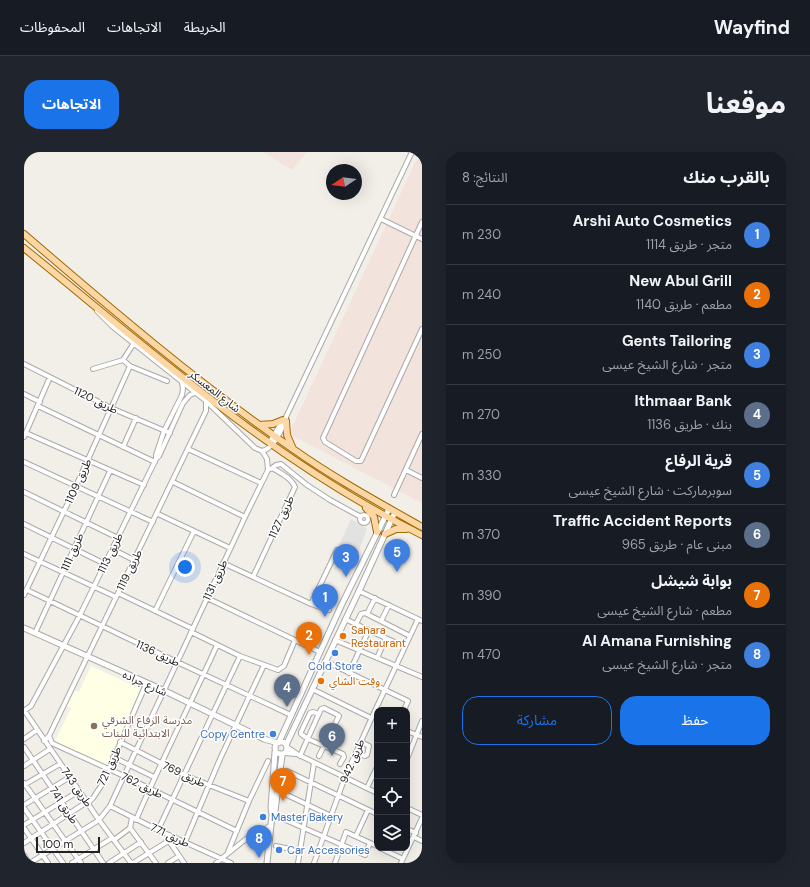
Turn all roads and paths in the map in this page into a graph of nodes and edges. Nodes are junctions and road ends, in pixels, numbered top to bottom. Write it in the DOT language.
graph roads {
  1 [pos="412,152"];
  2 [pos="381,219"];
  3 [pos="422,222"];
  4 [pos="24,234"];
  5 [pos="416,236"];
  6 [pos="422,238"];
  7 [pos="24,240"];
  8 [pos="24,248"];
  9 [pos="70,273"];
  10 [pos="85,297"];
  11 [pos="422,329"];
  12 [pos="134,343"];
  13 [pos="123,360"];
  14 [pos="24,364"];
  15 [pos="130,366"];
  16 [pos="93,369"];
  17 [pos="50,377"];
  18 [pos="168,381"];
  19 [pos="182,382"];
  20 [pos="195,393"];
  21 [pos="24,394"];
  22 [pos="206,401"];
  23 [pos="39,404"];
  24 [pos="111,408"];
  25 [pos="217,410"];
  26 [pos="205,414"];
  27 [pos="136,418"];
  28 [pos="285,419"];
  29 [pos="259,425"];
  30 [pos="164,431"];
  31 [pos="170,433"];
  32 [pos="422,434"];
  33 [pos="25,435"];
  34 [pos="98,436"];
  35 [pos="275,436"];
  36 [pos="270,445"];
  37 [pos="123,447"];
  38 [pos="188,449"];
  39 [pos="294,450"];
  40 [pos="262,451"];
  41 [pos="156,460"];
  42 [pos="87,461"];
  43 [pos="24,462"];
  44 [pos="270,469"];
  45 [pos="406,470"];
  46 [pos="110,471"];
  47 [pos="299,478"];
  48 [pos="422,478"];
  49 [pos="173,482"];
  50 [pos="261,483"];
  51 [pos="144,485"];
  52 [pos="76,486"];
  53 [pos="295,487"];
  54 [pos="24,492"];
  55 [pos="394,494"];
  56 [pos="98,496"];
  57 [pos="359,501"];
  58 [pos="392,510"];
  59 [pos="64,511"];
  60 [pos="131,511"];
  61 [pos="158,514"];
  62 [pos="245,516"];
  63 [pos="361,517"];
  64 [pos="389,517"];
  65 [pos="86,522"];
  66 [pos="153,522"];
  67 [pos="24,524"];
  68 [pos="422,527"];
  69 [pos="409,529"];
  70 [pos="194,531"];
  71 [pos="377,532"];
  72 [pos="385,534"];
  73 [pos="422,535"];
  74 [pos="51,538"];
  75 [pos="118,538"];
  76 [pos="74,548"];
  77 [pos="230,548"];
  78 [pos="112,549"];
  79 [pos="337,550"];
  80 [pos="24,554"];
  81 [pos="134,560"];
  82 [pos="40,562"];
  83 [pos="223,563"];
  84 [pos="105,564"];
  85 [pos="63,573"];
  86 [pos="252,577"];
  87 [pos="94,587"];
  88 [pos="26,590"];
  89 [pos="359,591"];
  90 [pos="24,595"];
  91 [pos="117,595"];
  92 [pos="207,598"];
  93 [pos="375,598"];
  94 [pos="50,601"];
  95 [pos="311,604"];
  96 [pos="389,605"];
  97 [pos="329,610"];
  98 [pos="155,611"];
  99 [pos="367,614"];
  100 [pos="80,615"];
  101 [pos="345,618"];
  102 [pos="420,620"];
  103 [pos="381,621"];
  104 [pos="356,624"];
  105 [pos="102,626"];
  106 [pos="24,629"];
  107 [pos="192,630"];
  108 [pos="369,630"];
  109 [pos="35,633"];
  110 [pos="410,636"];
  111 [pos="386,638"];
  112 [pos="295,640"];
  113 [pos="335,640"];
  114 [pos="217,645"];
  115 [pos="64,647"];
  116 [pos="406,647"];
  117 [pos="359,650"];
  118 [pos="320,652"];
  119 [pos="240,656"];
  120 [pos="86,657"];
  121 [pos="377,658"];
  122 [pos="325,661"];
  123 [pos="177,662"];
  124 [pos="264,665"];
  125 [pos="396,666"];
  126 [pos="349,673"];
  127 [pos="204,674"];
  128 [pos="422,677"];
  129 [pos="146,684"];
  130 [pos="226,684"];
  131 [pos="312,689"];
  132 [pos="384,690"];
  133 [pos="165,691"];
  134 [pos="249,695"];
  135 [pos="190,704"];
  136 [pos="378,707"];
  137 [pos="405,707"];
  138 [pos="24,711"];
  139 [pos="212,714"];
  140 [pos="319,714"];
  141 [pos="291,715"];
  142 [pos="374,717"];
  143 [pos="422,721"];
  144 [pos="236,726"];
  145 [pos="37,730"];
  146 [pos="410,732"];
  147 [pos="417,735"];
  148 [pos="49,736"];
  149 [pos="422,737"];
  150 [pos="24,739"];
  151 [pos="264,739"];
  152 [pos="308,739"];
  153 [pos="44,741"];
  154 [pos="120,742"];
  155 [pos="278,742"];
  156 [pos="361,742"];
  157 [pos="287,746"];
  158 [pos="324,746"];
  159 [pos="24,747"];
  160 [pos="50,749"];
  161 [pos="136,750"];
  162 [pos="275,750"];
  163 [pos="410,752"];
  164 [pos="356,753"];
  165 [pos="283,754"];
  166 [pos="298,755"];
  167 [pos="319,756"];
  168 [pos="113,757"];
  169 [pos="34,761"];
  170 [pos="268,761"];
  171 [pos="314,763"];
  172 [pos="60,764"];
  173 [pos="130,764"];
  174 [pos="161,764"];
  175 [pos="340,764"];
  176 [pos="24,766"];
  177 [pos="108,769"];
  178 [pos="287,771"];
  179 [pos="42,773"];
  180 [pos="374,773"];
  181 [pos="184,775"];
  182 [pos="124,776"];
  183 [pos="70,777"];
  184 [pos="154,777"];
  185 [pos="345,777"];
  186 [pos="311,783"];
  187 [pos="24,784"];
  188 [pos="208,785"];
  189 [pos="52,788"];
  190 [pos="149,788"];
  191 [pos="367,788"];
  192 [pos="79,791"];
  193 [pos="374,792"];
  194 [pos="285,794"];
  195 [pos="339,796"];
  196 [pos="35,798"];
  197 [pos="172,800"];
  198 [pos="249,801"];
  199 [pos="62,802"];
  200 [pos="87,802"];
  201 [pos="308,805"];
  202 [pos="24,806"];
  203 [pos="110,806"];
  204 [pos="410,809"];
  205 [pos="368,810"];
  206 [pos="197,811"];
  207 [pos="45,812"];
  208 [pos="374,813"];
  209 [pos="70,814"];
  210 [pos="272,815"];
  211 [pos="422,815"];
  212 [pos="331,816"];
  213 [pos="279,817"];
  214 [pos="134,819"];
  215 [pos="33,820"];
  216 [pos="99,820"];
  217 [pos="54,824"];
  218 [pos="24,825"];
  219 [pos="271,825"];
  220 [pos="304,827"];
  221 [pos="24,828"];
  222 [pos="130,828"];
  223 [pos="158,830"];
  224 [pos="82,831"];
  225 [pos="237,831"];
  226 [pos="410,831"];
  227 [pos="41,832"];
  228 [pos="257,835"];
  229 [pos="415,835"];
  230 [pos="324,836"];
  231 [pos="356,836"];
  232 [pos="175,837"];
  233 [pos="31,839"];
  234 [pos="113,839"];
  235 [pos="65,841"];
  236 [pos="169,841"];
  237 [pos="141,842"];
  238 [pos="185,842"];
  239 [pos="269,842"];
  240 [pos="422,842"];
  241 [pos="24,843"];
  242 [pos="370,843"];
  243 [pos="342,844"];
  244 [pos="374,845"];
  245 [pos="276,846"];
  246 [pos="53,849"];
  247 [pos="94,850"];
  248 [pos="300,851"];
  249 [pos="385,851"];
  250 [pos="228,852"];
  251 [pos="149,853"];
  252 [pos="124,854"];
  253 [pos="24,855"];
  254 [pos="42,855"];
  255 [pos="179,856"];
  256 [pos="222,859"];
  257 [pos="80,861"];
  258 [pos="402,861"];
  259 [pos="29,863"];
  260 [pos="48,863"];
  261 [pos="63,863"];
  262 [pos="72,863"];
  263 [pos="103,863"];
  264 [pos="109,863"];
  265 [pos="132,863"];
  266 [pos="156,863"];
  267 [pos="168,863"];
  268 [pos="184,863"];
  269 [pos="216,863"];
  270 [pos="231,863"];
  271 [pos="267,863"];
  272 [pos="298,863"];
  273 [pos="314,863"];
  274 [pos="335,863"];
  1 -- 2 [label="street"];
  2 -- 5 [label="street"];
  2 -- 28 [label="street"];
  3 -- 5 [label="street"];
  4 -- 9 [label="main road, شارع المعسكر"];
  5 -- 6 [label="street"];
  5 -- 11 [label="street"];
  7 -- 9 [label="main road"];
  8 -- 10 [label="main road, شارع المعسكر"];
  9 -- 29 [label="main road, شارع المعسكر"];
  10 -- 12 [label="street"];
  10 -- 36 [label="main road, شارع المعسكر"];
  12 -- 13 [label="street"];
  12 -- 19 [label="street"];
  13 -- 15 [label="street"];
  13 -- 16 [label="street"];
  14 -- 17 [label="street, طريق 1120"];
  15 -- 18 [label="street"];
  15 -- 24 [label="street, طريق 1109"];
  17 -- 23 [label="street"];
  17 -- 24 [label="street, طريق 1120"];
  19 -- 20 [label="street"];
  19 -- 30 [label="street, طريق 1113"];
  20 -- 22 [label="street"];
  20 -- 31 [label="street, طريق 1113"];
  21 -- 23 [label="street"];
  22 -- 25 [label="street"];
  22 -- 26 [label="street, طريق 1119"];
  23 -- 33 [label="street"];
  23 -- 34 [label="street"];
  24 -- 27 [label="street, طريق 1120"];
  24 -- 34 [label="street, طريق 1109"];
  25 -- 26 [label="street"];
  25 -- 40 [label="street"];
  26 -- 38 [label="street, طريق 1119"];
  27 -- 30 [label="street, طريق 1120"];
  27 -- 37 [label="street"];
  28 -- 29 [label="main road"];
  28 -- 35 [label="street"];
  28 -- 39 [label="main road"];
  29 -- 35 [label="main road, شارع المعسكر"];
  30 -- 31 [label="street, طريق 1120"];
  30 -- 41 [label="street, طريق 1113"];
  31 -- 41 [label="street, طريق 1113"];
  32 -- 45 [label="street"];
  33 -- 42 [label="street"];
  34 -- 37 [label="street"];
  34 -- 42 [label="street, طريق 1109"];
  35 -- 36 [label="street"];
  35 -- 39 [label="main road, شارع المعسكر"];
  36 -- 40 [label="street"];
  36 -- 57 [label="main road, شارع المعسكر"];
  37 -- 41 [label="street"];
  38 -- 49 [label="street, طريق 1119"];
  38 -- 50 [label="street"];
  39 -- 58 [label="main road, شارع المعسكر"];
  40 -- 44 [label="street"];
  41 -- 51 [label="street, طريق 1113"];
  42 -- 46 [label="street"];
  42 -- 52 [label="street, طريق 1109"];
  43 -- 52 [label="street"];
  44 -- 47 [label="street"];
  44 -- 50 [label="street, طريق 1131"];
  44 -- 53 [label="street, طريق 1127"];
  45 -- 48 [label="street"];
  45 -- 55 [label="street"];
  46 -- 51 [label="street"];
  46 -- 56 [label="street, طريق 1111"];
  47 -- 53 [label="street"];
  47 -- 63 [label="street"];
  49 -- 61 [label="street, طريق 1119"];
  49 -- 62 [label="street"];
  50 -- 62 [label="street, طريق 1131"];
  51 -- 60 [label="street, طريق 1113"];
  52 -- 56 [label="street"];
  52 -- 59 [label="street, طريق 1109"];
  53 -- 86 [label="street, طريق 1127"];
  54 -- 59 [label="street"];
  56 -- 60 [label="street"];
  56 -- 65 [label="street, طريق 1111"];
  57 -- 64 [label="main road, شارع المعسكر"];
  57 -- 71 [label="main road"];
  58 -- 64 [label="street"];
  58 -- 68 [label="main road, شارع المعسكر"];
  59 -- 65 [label="street"];
  59 -- 74 [label="street, طريق 1109"];
  60 -- 66 [label="street"];
  60 -- 75 [label="street, طريق 1113"];
  61 -- 66 [label="street, طريق 1119"];
  61 -- 70 [label="street"];
  62 -- 77 [label="street, طريق 1131"];
  64 -- 69 [label="main road, شارع المعسكر"];
  64 -- 71 [label="street"];
  64 -- 72 [label="street"];
  65 -- 75 [label="street"];
  65 -- 76 [label="street, طريق 1111"];
  66 -- 81 [label="street, طريق 1119"];
  67 -- 74 [label="street"];
  69 -- 72 [label="main road"];
  69 -- 73 [label="main road, شارع المعسكر"];
  70 -- 77 [label="street"];
  70 -- 98 [label="street"];
  71 -- 118 [label="street"];
  72 -- 89 [label="street"];
  74 -- 76 [label="street"];
  74 -- 82 [label="street, طريق 1109"];
  75 -- 78 [label="street, طريق 1113"];
  76 -- 84 [label="street"];
  76 -- 85 [label="street, طريق 1111"];
  77 -- 83 [label="street, طريق 1131"];
  78 -- 81 [label="street"];
  78 -- 84 [label="street, طريق 1113"];
  79 -- 95 [label="street"];
  80 -- 82 [label="street"];
  81 -- 91 [label="street, طريق 1119"];
  82 -- 85 [label="street"];
  82 -- 88 [label="street, طريق 1109"];
  83 -- 86 [label="street"];
  83 -- 92 [label="street, طريق 1131"];
  84 -- 87 [label="street, طريق 1113"];
  85 -- 87 [label="street"];
  85 -- 94 [label="street, طريق 1111"];
  86 -- 95 [label="street"];
  87 -- 91 [label="street"];
  87 -- 100 [label="street, طريق 1113"];
  88 -- 90 [label="street, طريق 1109"];
  88 -- 94 [label="street, طريق 1136"];
  89 -- 93 [label="street"];
  89 -- 101 [label="street"];
  91 -- 98 [label="street"];
  91 -- 105 [label="street, طريق 1119"];
  92 -- 107 [label="street, طريق 1131"];
  92 -- 112 [label="street"];
  93 -- 96 [label="street"];
  93 -- 99 [label="street"];
  94 -- 100 [label="street, طريق 1136"];
  94 -- 109 [label="street, طريق 1111"];
  95 -- 97 [label="street"];
  96 -- 102 [label="street"];
  96 -- 103 [label="street"];
  98 -- 107 [label="street"];
  99 -- 103 [label="street"];
  99 -- 104 [label="street"];
  100 -- 105 [label="street, طريق 1136"];
  100 -- 115 [label="street, طريق 1113"];
  101 -- 104 [label="street"];
  101 -- 113 [label="street"];
  102 -- 110 [label="street, طريق 942"];
  103 -- 110 [label="street"];
  104 -- 108 [label="street"];
  105 -- 120 [label="street, طريق 1119"];
  105 -- 123 [label="street, طريق 1136"];
  106 -- 109 [label="street, شارع جراده"];
  107 -- 114 [label="street"];
  107 -- 123 [label="street, طريق 1131"];
  108 -- 111 [label="street"];
  108 -- 117 [label="street"];
  109 -- 115 [label="street, شارع جراده"];
  110 -- 116 [label="street, طريق 942"];
  111 -- 116 [label="street"];
  111 -- 121 [label="street"];
  112 -- 118 [label="street"];
  112 -- 124 [label="street"];
  113 -- 117 [label="street"];
  113 -- 122 [label="street"];
  114 -- 119 [label="street"];
  114 -- 127 [label="street"];
  115 -- 120 [label="street, شارع جراده"];
  115 -- 138 [label="street, طريق 1113"];
  116 -- 125 [label="street, طريق 942"];
  117 -- 121 [label="street"];
  117 -- 126 [label="street"];
  118 -- 141 [label="street"];
  119 -- 124 [label="street"];
  119 -- 130 [label="street"];
  120 -- 129 [label="street, شارع جراده"];
  120 -- 148 [label="street, طريق 1119"];
  121 -- 125 [label="street"];
  122 -- 126 [label="street"];
  122 -- 131 [label="street"];
  123 -- 127 [label="street, طريق 1136"];
  123 -- 133 [label="street, طريق 1131"];
  124 -- 134 [label="street"];
  125 -- 128 [label="street"];
  125 -- 132 [label="street, طريق 942"];
  126 -- 132 [label="street"];
  127 -- 130 [label="street, طريق 1136"];
  127 -- 135 [label="street"];
  129 -- 133 [label="street, شارع جراده"];
  129 -- 154 [label="street, طريق 721"];
  130 -- 134 [label="street, طريق 1136"];
  130 -- 139 [label="street"];
  131 -- 142 [label="street"];
  131 -- 157 [label="street"];
  132 -- 136 [label="street, طريق 942"];
  132 -- 137 [label="street"];
  133 -- 135 [label="street, شارع جراده"];
  133 -- 161 [label="street, طريق 1131"];
  134 -- 141 [label="street, طريق 1136"];
  134 -- 144 [label="street"];
  135 -- 139 [label="street, شارع جراده"];
  135 -- 174 [label="street"];
  138 -- 145 [label="street, طريق 743"];
  139 -- 144 [label="street, شارع جراده"];
  139 -- 181 [label="street"];
  140 -- 152 [label="street"];
  140 -- 152 [label="street"];
  140 -- 158 [label="street"];
  141 -- 155 [label="street"];
  142 -- 156 [label="street, طريق 942"];
  143 -- 147 [label="street"];
  144 -- 151 [label="street, شارع جراده"];
  144 -- 188 [label="street"];
  145 -- 150 [label="street"];
  145 -- 153 [label="street, طريق 743"];
  146 -- 147 [label="street"];
  147 -- 149 [label="street"];
  147 -- 163 [label="street"];
  148 -- 153 [label="street, طريق 1119"];
  148 -- 177 [label="street, طريق 762"];
  151 -- 155 [label="street"];
  151 -- 162 [label="street"];
  152 -- 158 [label="street"];
  152 -- 166 [label="street"];
  153 -- 160 [label="street, طريق 743"];
  154 -- 161 [label="street, طريق 769"];
  154 -- 168 [label="street, طريق 721"];
  155 -- 157 [label="street"];
  155 -- 162 [label="street"];
  156 -- 164 [label="street, طريق 942"];
  156 -- 164 [label="street"];
  157 -- 165 [label="street"];
  157 -- 166 [label="street"];
  158 -- 167 [label="street"];
  158 -- 175 [label="street"];
  159 -- 169 [label="street, طريق 741"];
  160 -- 169 [label="street"];
  160 -- 172 [label="street, طريق 743"];
  161 -- 173 [label="street, طريق 1131"];
  161 -- 174 [label="street, طريق 769"];
  162 -- 165 [label="street"];
  162 -- 210 [label="street"];
  164 -- 185 [label="street, طريق 942"];
  165 -- 166 [label="street"];
  165 -- 210 [label="street"];
  166 -- 171 [label="street"];
  168 -- 173 [label="street"];
  168 -- 177 [label="street, طريق 721"];
  169 -- 176 [label="street"];
  169 -- 179 [label="street, طريق 741"];
  170 -- 198 [label="street"];
  171 -- 185 [label="street"];
  171 -- 186 [label="street"];
  172 -- 179 [label="street"];
  172 -- 183 [label="street, طريق 743"];
  173 -- 182 [label="street, طريق 1131"];
  173 -- 184 [label="street"];
  174 -- 181 [label="street, طريق 769"];
  174 -- 184 [label="street"];
  177 -- 182 [label="street, طريق 762"];
  177 -- 200 [label="street, طريق 721"];
  178 -- 186 [label="street"];
  179 -- 187 [label="street"];
  179 -- 189 [label="street, طريق 741"];
  180 -- 191 [label="street"];
  181 -- 188 [label="street, طريق 769"];
  181 -- 197 [label="street"];
  182 -- 190 [label="street, طريق 762"];
  182 -- 203 [label="street, طريق 1131"];
  183 -- 189 [label="street"];
  183 -- 192 [label="street, طريق 743"];
  184 -- 190 [label="street"];
  185 -- 191 [label="street"];
  185 -- 195 [label="street, طريق 942"];
  186 -- 195 [label="street"];
  186 -- 201 [label="street"];
  187 -- 196 [label="street"];
  188 -- 198 [label="street, طريق 769"];
  188 -- 206 [label="street"];
  189 -- 196 [label="street"];
  189 -- 199 [label="street, طريق 741"];
  190 -- 197 [label="street, طريق 762"];
  190 -- 214 [label="street"];
  191 -- 193 [label="street"];
  192 -- 199 [label="street"];
  192 -- 200 [label="street, طريق 743"];
  194 -- 201 [label="street"];
  195 -- 205 [label="street"];
  195 -- 212 [label="street, طريق 942"];
  196 -- 202 [label="street"];
  196 -- 207 [label="street"];
  197 -- 206 [label="street, طريق 762"];
  197 -- 223 [label="street"];
  198 -- 225 [label="street"];
  199 -- 207 [label="street"];
  199 -- 209 [label="street, طريق 741"];
  200 -- 209 [label="street, طريق 721"];
  200 -- 216 [label="street, طريق 743"];
  201 -- 212 [label="street"];
  201 -- 220 [label="street"];
  202 -- 215 [label="street"];
  203 -- 214 [label="street, طريق 771"];
  203 -- 216 [label="street, طريق 1131"];
  204 -- 211 [label="street"];
  205 -- 208 [label="street"];
  205 -- 231 [label="street"];
  206 -- 225 [label="street, طريق 762"];
  206 -- 238 [label="street"];
  207 -- 215 [label="street"];
  207 -- 217 [label="street"];
  209 -- 217 [label="street, طريق 721"];
  209 -- 224 [label="street, طريق 741"];
  210 -- 219 [label="street"];
  211 -- 229 [label="street"];
  212 -- 230 [label="street, طريق 942"];
  213 -- 220 [label="street"];
  214 -- 222 [label="street"];
  214 -- 223 [label="street, طريق 771"];
  215 -- 218 [label="street"];
  215 -- 227 [label="street"];
  216 -- 224 [label="street, طريق 1131"];
  216 -- 234 [label="street, طريق 743"];
  217 -- 227 [label="street, طريق 721"];
  217 -- 235 [label="street"];
  219 -- 228 [label="street"];
  219 -- 239 [label="street"];
  220 -- 230 [label="street"];
  220 -- 248 [label="street"];
  221 -- 233 [label="street"];
  222 -- 234 [label="street"];
  222 -- 237 [label="street"];
  223 -- 232 [label="street, طريق 771"];
  224 -- 235 [label="street, طريق 1131"];
  224 -- 247 [label="street, طريق 741"];
  225 -- 250 [label="street"];
  226 -- 229 [label="street"];
  227 -- 233 [label="street, طريق 721"];
  227 -- 246 [label="street"];
  228 -- 239 [label="street"];
  228 -- 250 [label="street"];
  229 -- 240 [label="street"];
  229 -- 258 [label="street"];
  230 -- 243 [label="street"];
  230 -- 273 [label="street, طريق 942"];
  231 -- 242 [label="street"];
  231 -- 243 [label="street"];
  232 -- 236 [label="street"];
  232 -- 238 [label="street, طريق 771"];
  233 -- 241 [label="street, طريق 721"];
  233 -- 254 [label="street"];
  234 -- 247 [label="street"];
  234 -- 252 [label="street, طريق 743"];
  235 -- 246 [label="street, طريق 1131"];
  235 -- 257 [label="street"];
  236 -- 251 [label="street"];
  236 -- 255 [label="street, طريق 771"];
  237 -- 251 [label="street"];
  237 -- 252 [label="street"];
  238 -- 256 [label="street, طريق 771"];
  239 -- 271 [label="street"];
  242 -- 243 [label="street"];
  242 -- 244 [label="street"];
  243 -- 274 [label="street"];
  245 -- 248 [label="street"];
  246 -- 254 [label="street, طريق 1131"];
  246 -- 261 [label="street"];
  247 -- 257 [label="street"];
  247 -- 263 [label="street, طريق 741"];
  248 -- 272 [label="street"];
  249 -- 258 [label="street"];
  250 -- 256 [label="street"];
  251 -- 265 [label="street"];
  251 -- 266 [label="street"];
  252 -- 264 [label="street"];
  252 -- 265 [label="street, طريق 743"];
  253 -- 259 [label="street"];
  254 -- 259 [label="street, طريق 1131"];
  254 -- 260 [label="street"];
  255 -- 267 [label="street"];
  255 -- 268 [label="street, طريق 771"];
  256 -- 269 [label="street"];
  256 -- 270 [label="street, طريق 771"];
  257 -- 262 [label="street"];
}
